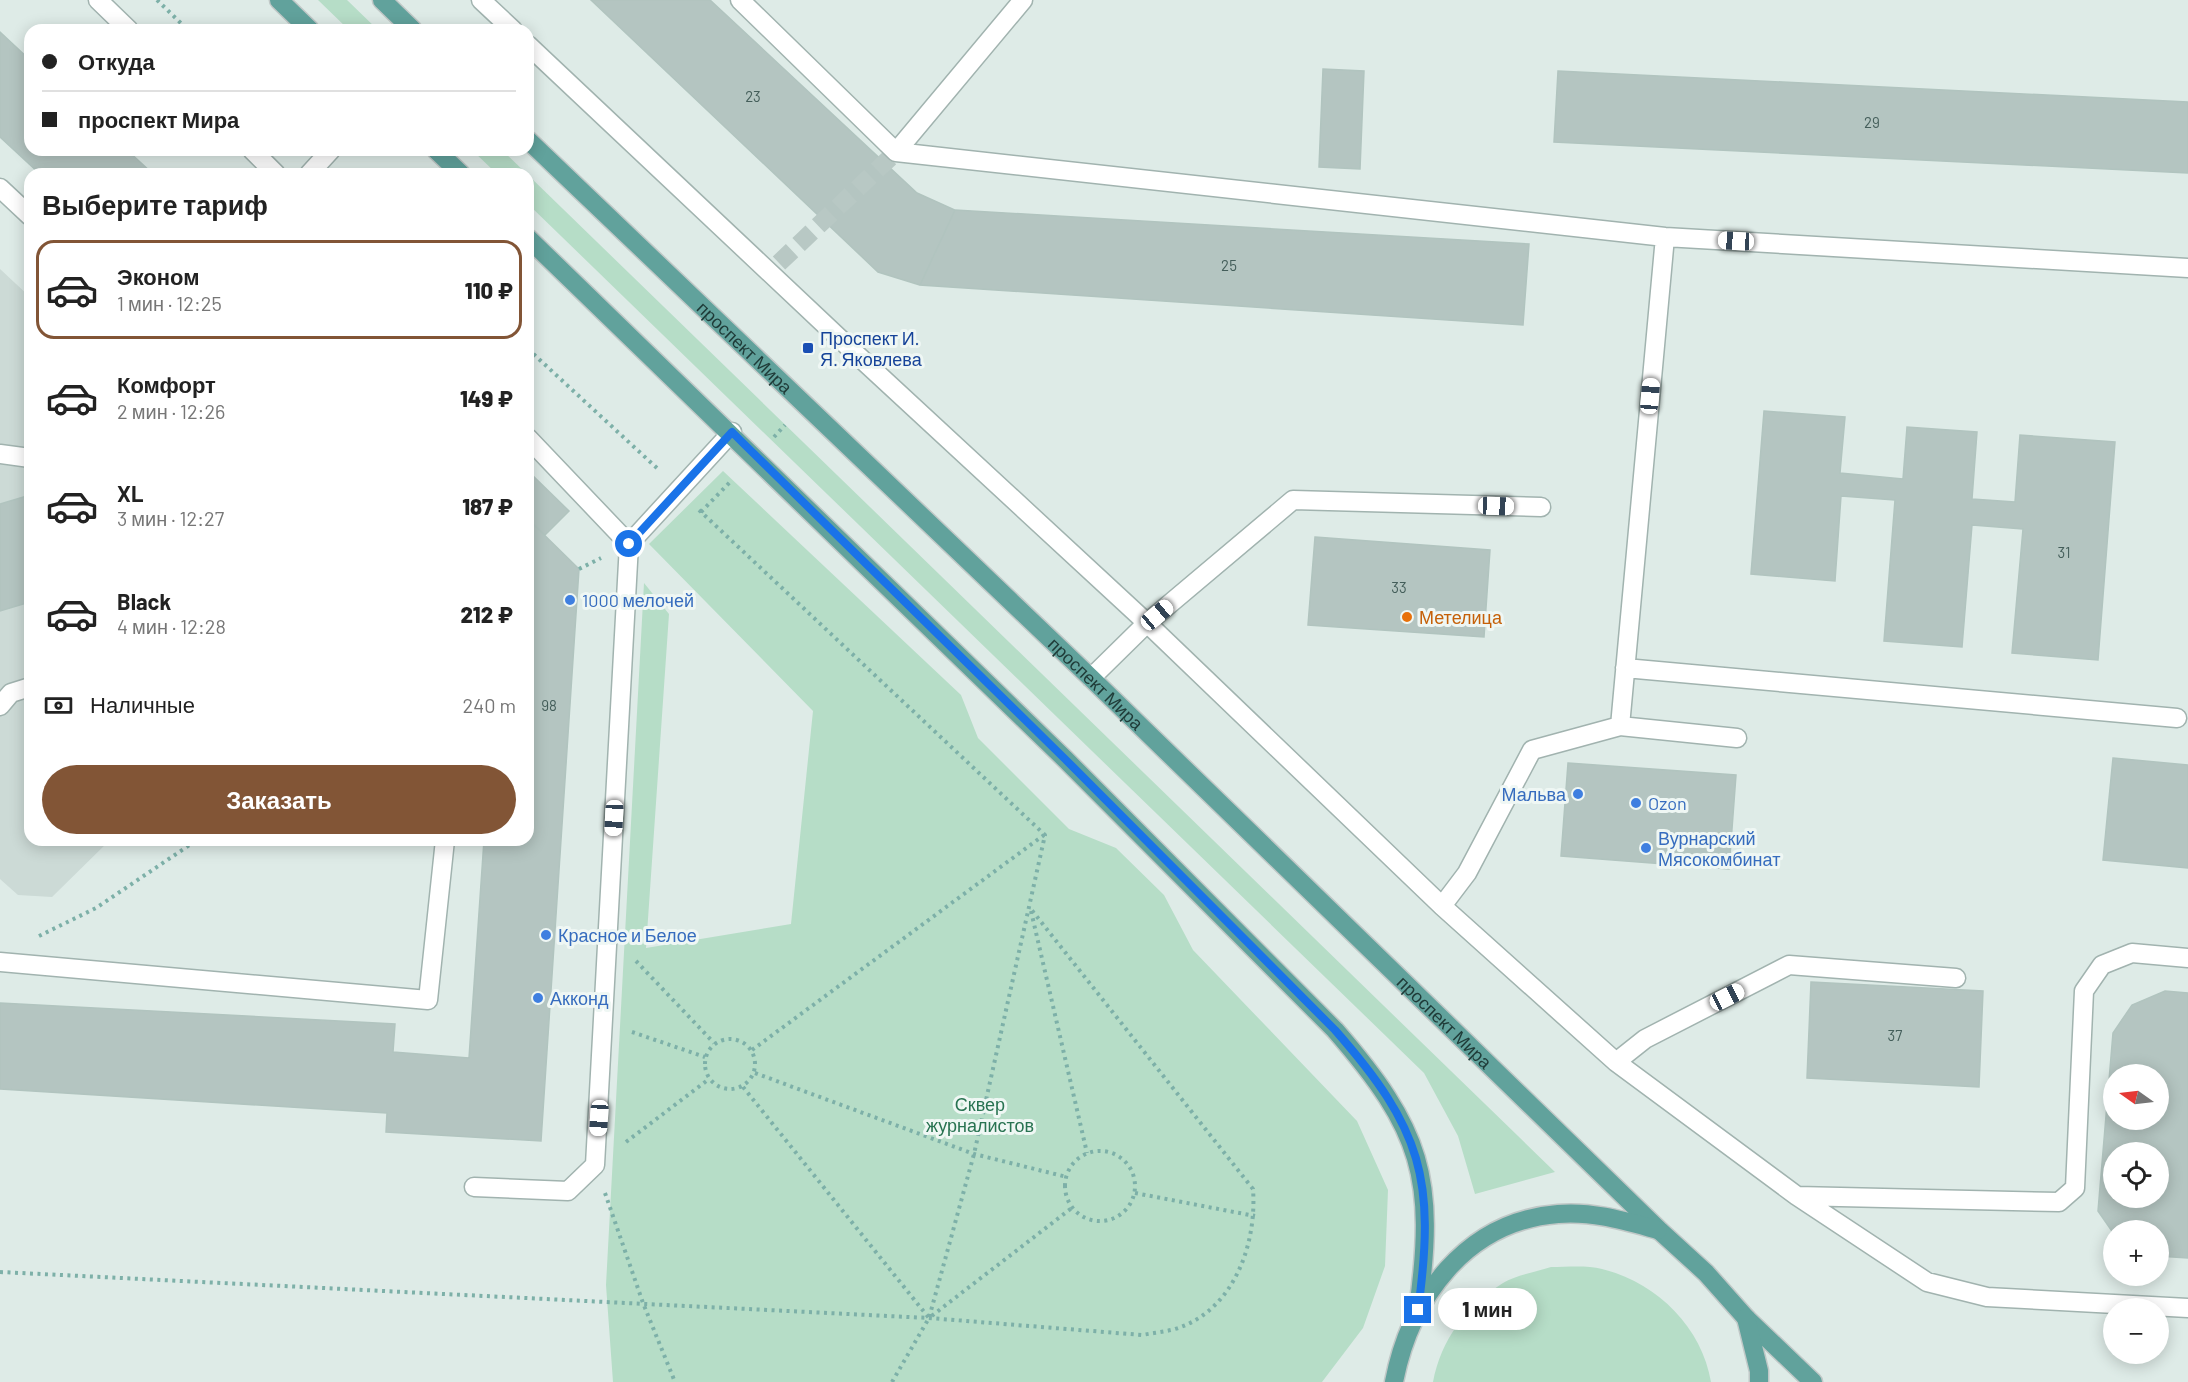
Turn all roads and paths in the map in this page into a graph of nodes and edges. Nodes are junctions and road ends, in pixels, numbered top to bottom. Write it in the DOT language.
graph roads {
  1 [pos="98,0"];
  2 [pos="157,0"];
  3 [pos="279,0"];
  4 [pos="382,0"];
  5 [pos="481,0"];
  6 [pos="740,0"];
  7 [pos="1023,0"];
  8 [pos="123,24"];
  9 [pos="182,24"];
  10 [pos="304,24"];
  11 [pos="407,24"];
  12 [pos="507,24"];
  13 [pos="534,50"];
  14 [pos="534,146"];
  15 [pos="896,152"];
  16 [pos="258,156"];
  17 [pos="326,156"];
  18 [pos="442,156"];
  19 [pos="270,168"];
  20 [pos="314,168"];
  21 [pos="455,168"];
  22 [pos="0,188"];
  23 [pos="24,210"];
  24 [pos="1665,237"];
  25 [pos="534,244"];
  26 [pos="2188,268"];
  27 [pos="534,355"];
  28 [pos="786,425"];
  29 [pos="732,432"];
  30 [pos="771,440"];
  31 [pos="534,444"];
  32 [pos="0,454"];
  33 [pos="24,457"];
  34 [pos="663,474"];
  35 [pos="732,480"];
  36 [pos="696,506"];
  37 [pos="1541,507"];
  38 [pos="701,512"];
  39 [pos="629,544"];
  40 [pos="1148,623"];
  41 [pos="1625,668"];
  42 [pos="1091,678"];
  43 [pos="24,689"];
  44 [pos="4,696"];
  45 [pos="2177,718"];
  46 [pos="1620,726"];
  47 [pos="1737,738"];
  48 [pos="1045,835"];
  49 [pos="188,846"];
  50 [pos="444,846"];
  51 [pos="1442,906"];
  52 [pos="1030,908"];
  53 [pos="608,933"];
  54 [pos="32,939"];
  55 [pos="2188,958"];
  56 [pos="0,962"];
  57 [pos="1956,978"];
  58 [pos="605,1023"];
  59 [pos="714,1043"];
  60 [pos="752,1050"];
  61 [pos="705,1057"];
  62 [pos="1616,1062"];
  63 [pos="755,1073"];
  64 [pos="709,1079"];
  65 [pos="743,1087"];
  66 [pos="1087,1153"];
  67 [pos="974,1154"];
  68 [pos="596,1165"];
  69 [pos="1066,1177"];
  70 [pos="474,1187"];
  71 [pos="1135,1193"];
  72 [pos="1797,1196"];
  73 [pos="1072,1207"];
  74 [pos="1255,1216"];
  75 [pos="1660,1231"];
  76 [pos="0,1272"];
  77 [pos="643,1303"];
  78 [pos="2188,1308"];
  79 [pos="1418,1310"];
  80 [pos="929,1318"];
  81 [pos="1746,1318"];
  82 [pos="1399,1355"];
  83 [pos="675,1382"];
  84 [pos="892,1382"];
  85 [pos="1381,1382"];
  86 [pos="1394,1382"];
  87 [pos="1759,1382"];
  88 [pos="1813,1382"];
  1 -- 8 [label="lane"];
  2 -- 9 [label="path"];
  3 -- 10 [label="main road"];
  4 -- 11 [label="main road"];
  5 -- 12 [label="lane"];
  6 -- 15 [label="lane"];
  7 -- 15 [label="lane"];
  13 -- 40 [label="lane"];
  14 -- 42 [label="main road, проспект Мира"];
  15 -- 24 [label="lane"];
  16 -- 19 [label="lane"];
  17 -- 20 [label="lane"];
  18 -- 21 [label="main road"];
  22 -- 23 [label="lane"];
  24 -- 26 [label="lane"];
  24 -- 41 [label="lane"];
  25 -- 29 [label="main road"];
  27 -- 34 [label="path"];
  28 -- 30 [label="path"];
  29 -- 39 [label="lane"];
  29 -- 79 [label="main road"];
  31 -- 39 [label="lane"];
  32 -- 33 [label="lane"];
  35 -- 38 [label="path"];
  36 -- 38 [label="path"];
  37 -- 40 [label="lane"];
  38 -- 48 [label="path"];
  39 -- 53 [label="lane"];
  40 -- 42 [label="lane"];
  40 -- 51 [label="lane"];
  41 -- 45 [label="lane"];
  41 -- 46 [label="lane"];
  42 -- 75 [label="main road, проспект Мира"];
  43 -- 44 [label="lane"];
  46 -- 47 [label="lane"];
  46 -- 51 [label="lane"];
  48 -- 52 [label="path"];
  48 -- 60 [label="path"];
  49 -- 54 [label="path"];
  50 -- 56 [label="lane"];
  51 -- 62 [label="lane"];
  52 -- 66 [label="path"];
  52 -- 67 [label="path"];
  52 -- 74 [label="path"];
  53 -- 58 [label="lane"];
  53 -- 59 [label="path"];
  55 -- 72 [label="lane"];
  57 -- 62 [label="lane"];
  58 -- 61 [label="path"];
  58 -- 68 [label="lane"];
  59 -- 60 [label="path"];
  59 -- 61 [label="path"];
  60 -- 63 [label="path"];
  61 -- 64 [label="path"];
  62 -- 72 [label="lane"];
  63 -- 65 [label="path"];
  63 -- 67 [label="path"];
  64 -- 65 [label="path"];
  64 -- 68 [label="path"];
  65 -- 80 [label="path"];
  66 -- 69 [label="path"];
  66 -- 71 [label="path"];
  67 -- 69 [label="path"];
  67 -- 80 [label="path"];
  68 -- 70 [label="lane"];
  68 -- 77 [label="path"];
  69 -- 73 [label="path"];
  71 -- 73 [label="path"];
  71 -- 74 [label="path"];
  72 -- 78 [label="lane"];
  73 -- 80 [label="path"];
  74 -- 80 [label="path"];
  75 -- 79 [label="main road"];
  75 -- 81 [label="main road, проспект Мира"];
  76 -- 77 [label="path"];
  77 -- 80 [label="path"];
  77 -- 83 [label="path"];
  79 -- 82 [label="main road"];
  80 -- 84 [label="path"];
  81 -- 87 [label="main road"];
  81 -- 88 [label="main road, проспект Мира"];
  82 -- 85 [label="main road"];
  82 -- 86 [label="main road"];
}
